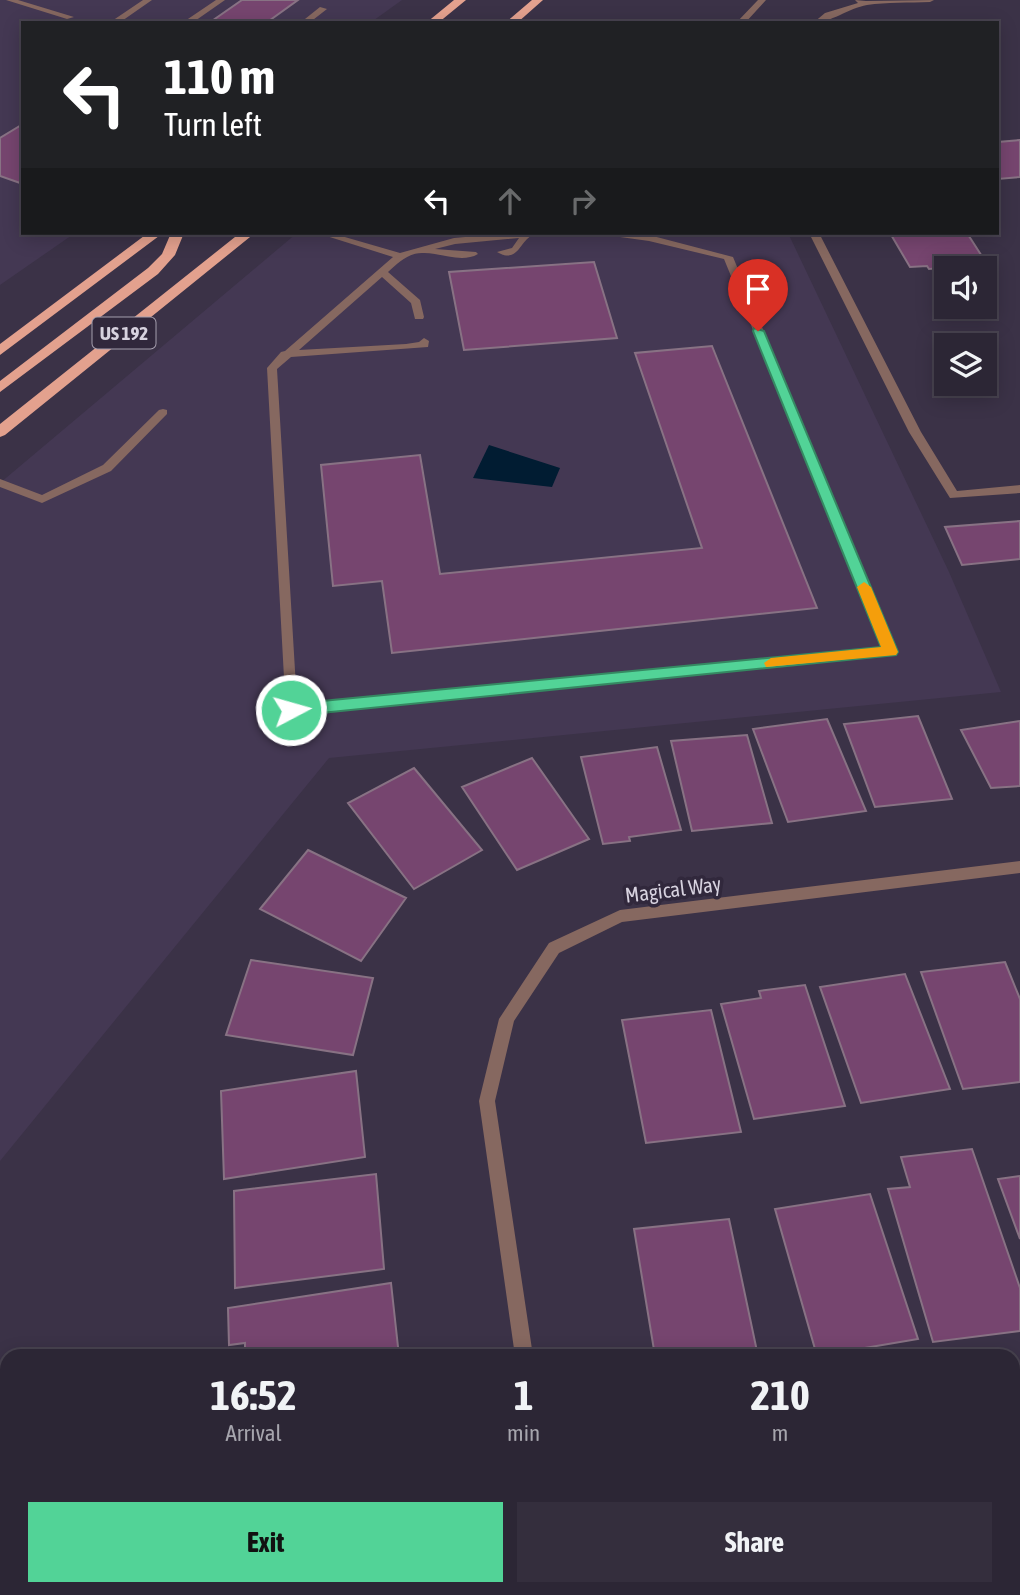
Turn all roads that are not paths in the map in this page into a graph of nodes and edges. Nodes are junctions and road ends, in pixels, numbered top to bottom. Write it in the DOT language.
graph roads {
  1 [pos="10,0"];
  2 [pos="148,0"];
  3 [pos="221,0"];
  4 [pos="538,0"];
  5 [pos="762,0"];
  6 [pos="930,0"];
  7 [pos="862,2"];
  8 [pos="457,3"];
  9 [pos="0,6"];
  10 [pos="323,9"];
  11 [pos="70,17"];
  12 [pos="116,21"];
  13 [pos="189,21"];
  14 [pos="307,21"];
  15 [pos="434,21"];
  16 [pos="444,21"];
  17 [pos="512,21"];
  18 [pos="742,21"];
  19 [pos="820,21"];
  20 [pos="153,235"];
  21 [pos="176,235"];
  22 [pos="246,235"];
  23 [pos="329,235"];
  24 [pos="461,235"];
  25 [pos="517,235"];
  26 [pos="526,235"];
  27 [pos="630,235"];
  28 [pos="815,235"];
  29 [pos="454,241"];
  30 [pos="421,250"];
  31 [pos="502,252"];
  32 [pos="473,254"];
  33 [pos="400,256"];
  34 [pos="383,273"];
  35 [pos="419,317"];
  36 [pos="424,341"];
  37 [pos="0,351"];
  38 [pos="285,355"];
  39 [pos="0,388"];
  40 [pos="163,412"];
  41 [pos="0,432"];
  42 [pos="0,483"];
  43 [pos="1020,489"];
  44 [pos="1020,867"];
  45 [pos="523,1349"];
  1 -- 9 [label="street"];
  1 -- 11 [label="street"];
  2 -- 12 [label="street"];
  3 -- 13 [label="street"];
  4 -- 17 [label="highway"];
  5 -- 18 [label="street"];
  6 -- 7 [label="street"];
  7 -- 19 [label="street"];
  8 -- 15 [label="highway"];
  8 -- 16 [label="highway"];
  10 -- 14 [label="street"];
  20 -- 37 [label="highway, US 192"];
  21 -- 39 [label="highway"];
  22 -- 41 [label="highway, US 192"];
  23 -- 33 [label="street"];
  24 -- 29 [label="street"];
  25 -- 29 [label="street"];
  26 -- 31 [label="street"];
  27 -- 38 [label="street"];
  28 -- 43 [label="street"];
  29 -- 30 [label="street"];
  30 -- 32 [label="street"];
  30 -- 33 [label="street"];
  33 -- 34 [label="street"];
  34 -- 35 [label="street"];
  34 -- 38 [label="street"];
  36 -- 38 [label="street"];
  40 -- 42 [label="street"];
  44 -- 45 [label="street, Magical Way"];
}
